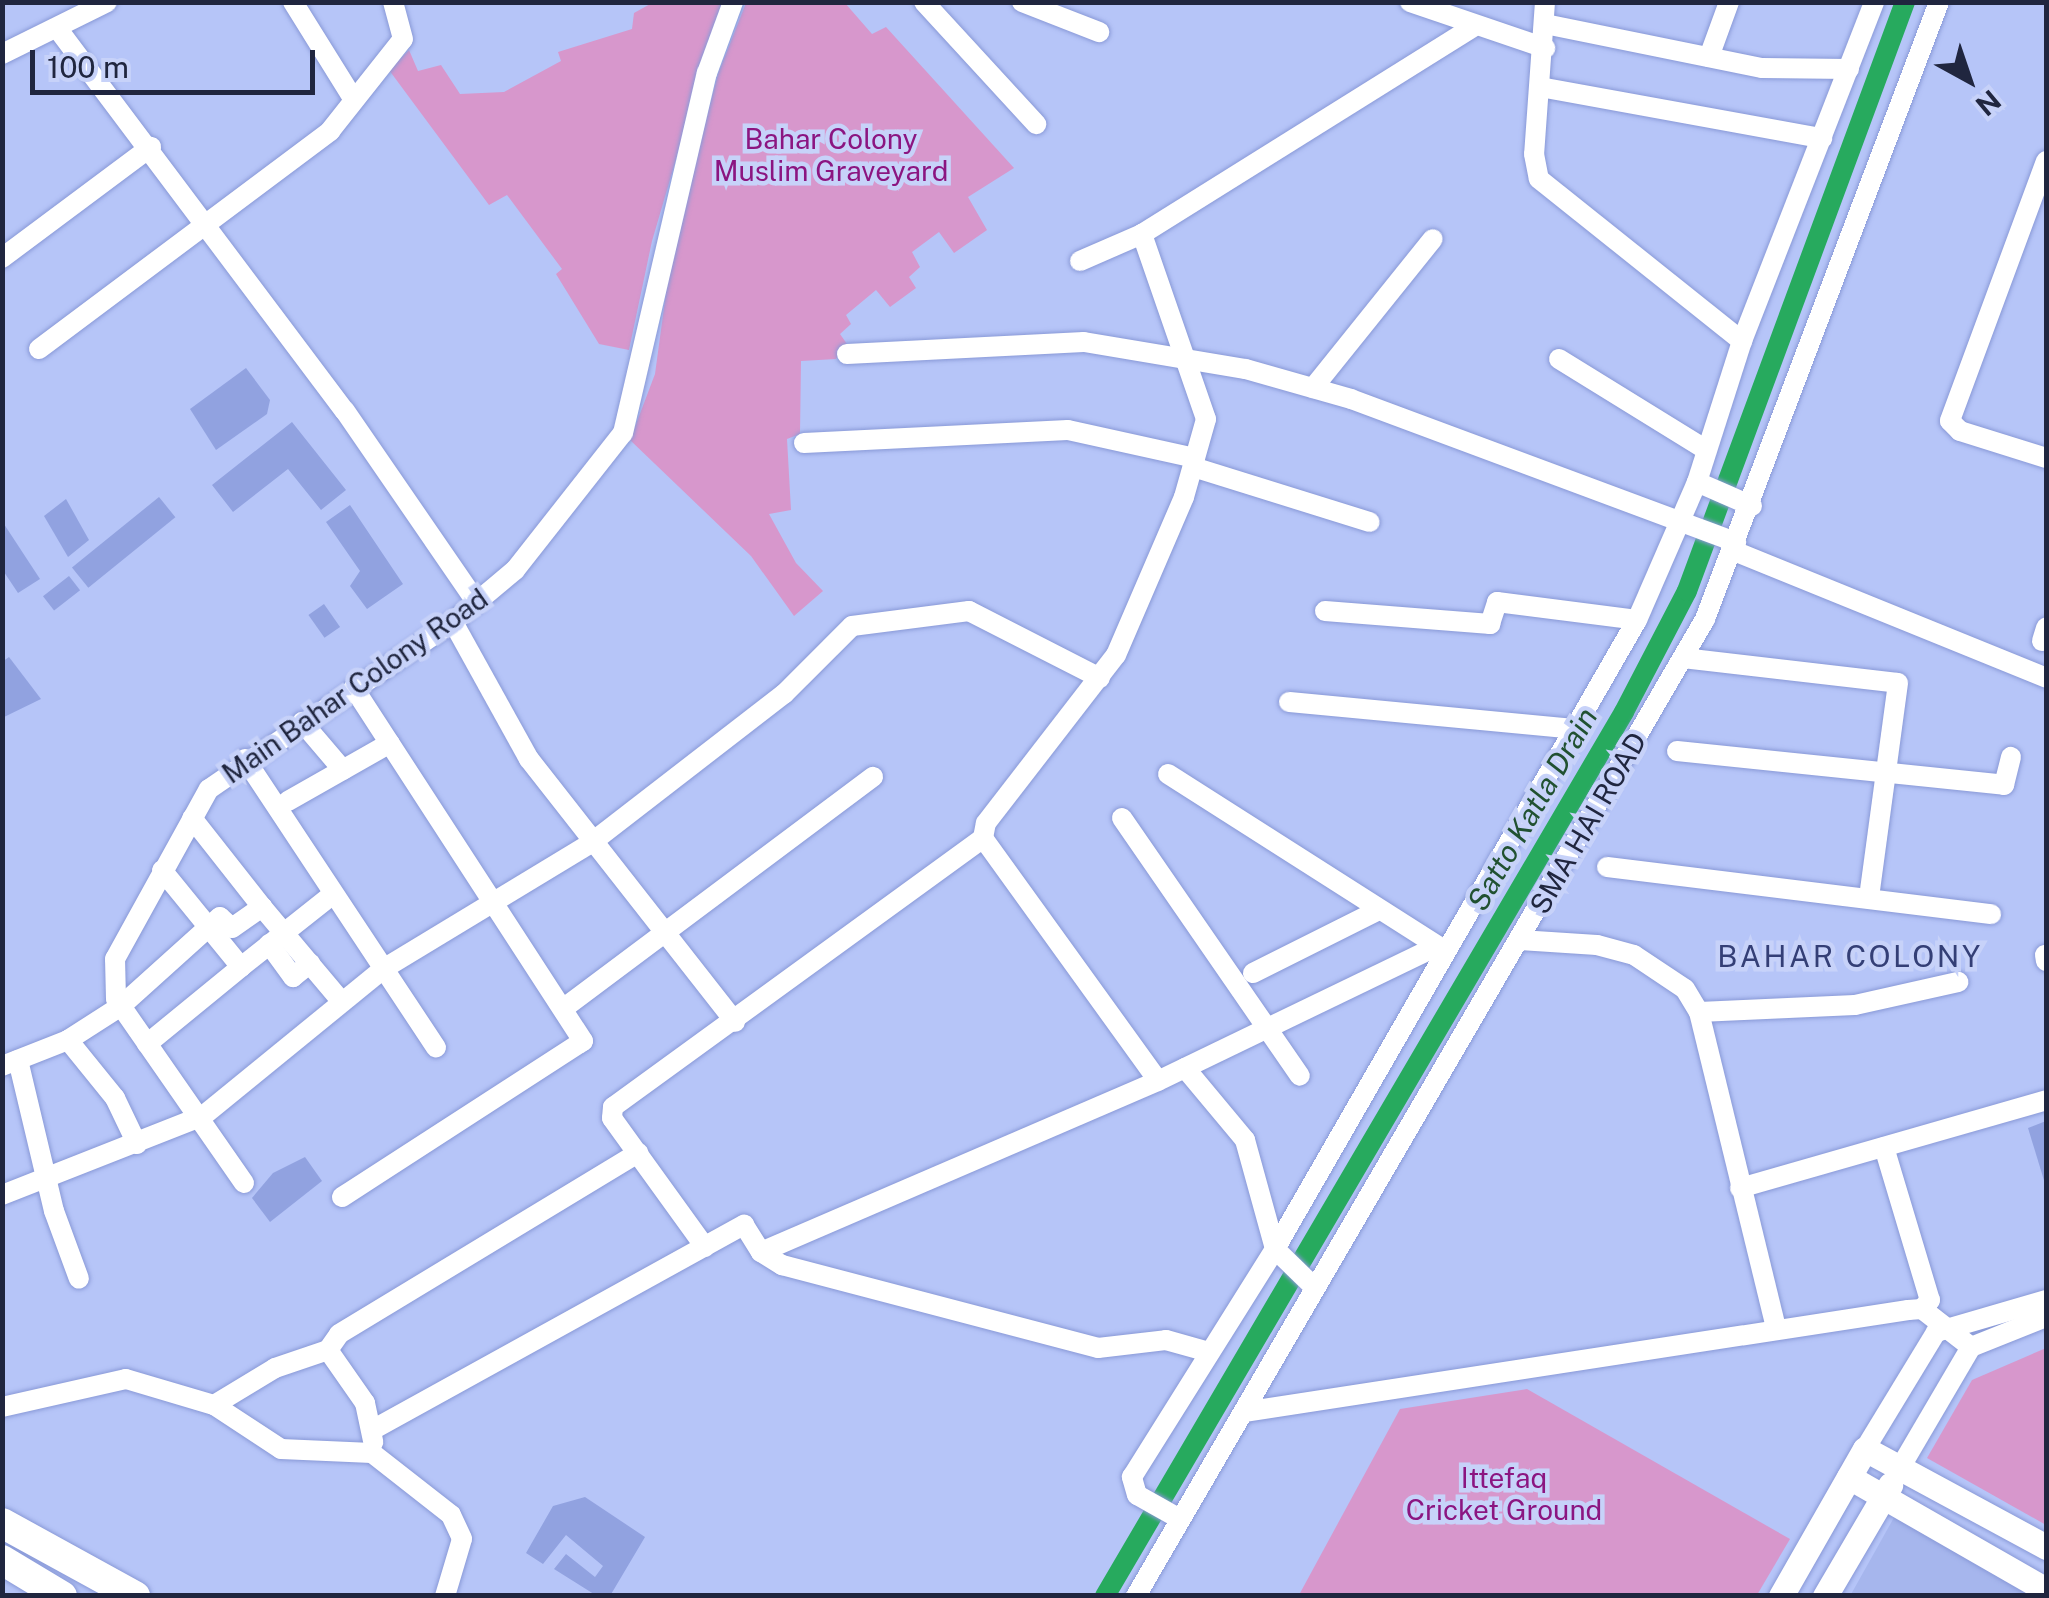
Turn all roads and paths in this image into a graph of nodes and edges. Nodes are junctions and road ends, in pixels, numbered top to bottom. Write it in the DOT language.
graph roads {
  1 [pos="107,2"];
  2 [pos="292,2"];
  3 [pos="393,2"];
  4 [pos="733,2"];
  5 [pos="924,2"];
  6 [pos="1022,2"];
  7 [pos="1410,2"];
  8 [pos="1728,2"];
  9 [pos="1874,2"];
  10 [pos="1938,2"];
  11 [pos="1545,13"];
  12 [pos="1473,27"];
  13 [pos="58,28"];
  14 [pos="1100,32"];
  15 [pos="1544,48"];
  16 [pos="2,54"];
  17 [pos="1709,56"];
  18 [pos="1849,69"];
  19 [pos="1540,87"];
  20 [pos="354,100"];
  21 [pos="1036,124"];
  22 [pos="1822,138"];
  23 [pos="150,148"];
  24 [pos="2046,161"];
  25 [pos="208,223"];
  26 [pos="1142,234"];
  27 [pos="1434,239"];
  28 [pos="2,258"];
  29 [pos="1080,261"];
  30 [pos="1742,342"];
  31 [pos="40,348"];
  32 [pos="846,354"];
  33 [pos="1558,359"];
  34 [pos="1191,361"];
  35 [pos="1314,388"];
  36 [pos="804,444"];
  37 [pos="1703,448"];
  38 [pos="2046,458"];
  39 [pos="1194,463"];
  40 [pos="1705,486"];
  41 [pos="1746,504"];
  42 [pos="1370,522"];
  43 [pos="1687,526"];
  44 [pos="1732,544"];
  45 [pos="477,603"];
  46 [pos="1325,612"];
  47 [pos="1637,620"];
  48 [pos="452,622"];
  49 [pos="1683,658"];
  50 [pos="1100,678"];
  51 [pos="2046,678"];
  52 [pos="354,688"];
  53 [pos="1289,702"];
  54 [pos="302,722"];
  55 [pos="1572,729"];
  56 [pos="390,743"];
  57 [pos="1677,751"];
  58 [pos="2011,757"];
  59 [pos="245,759"];
  60 [pos="343,770"];
  61 [pos="1887,773"];
  62 [pos="1168,774"];
  63 [pos="873,777"];
  64 [pos="288,801"];
  65 [pos="192,818"];
  66 [pos="1122,818"];
  67 [pos="983,838"];
  68 [pos="592,842"];
  69 [pos="1607,868"];
  70 [pos="162,870"];
  71 [pos="334,894"];
  72 [pos="1869,897"];
  73 [pos="498,904"];
  74 [pos="262,907"];
  75 [pos="1377,911"];
  76 [pos="1991,914"];
  77 [pos="210,928"];
  78 [pos="277,938"];
  79 [pos="664,938"];
  80 [pos="1520,940"];
  81 [pos="1440,949"];
  82 [pos="241,966"];
  83 [pos="383,969"];
  84 [pos="1253,972"];
  85 [pos="1958,982"];
  86 [pos="342,1002"];
  87 [pos="121,1006"];
  88 [pos="564,1008"];
  89 [pos="1699,1012"];
  90 [pos="735,1022"];
  91 [pos="1266,1028"];
  92 [pos="68,1040"];
  93 [pos="147,1044"];
  94 [pos="436,1048"];
  95 [pos="10,1063"];
  96 [pos="1185,1068"];
  97 [pos="1300,1076"];
  98 [pos="1158,1081"];
  99 [pos="2046,1100"];
  100 [pos="202,1116"];
  101 [pos="137,1144"];
  102 [pos="1884,1147"];
  103 [pos="638,1154"];
  104 [pos="48,1178"];
  105 [pos="244,1182"];
  106 [pos="1740,1188"];
  107 [pos="2,1195"];
  108 [pos="342,1196"];
  109 [pos="705,1246"];
  110 [pos="761,1252"];
  111 [pos="1280,1254"];
  112 [pos="79,1279"];
  113 [pos="1310,1282"];
  114 [pos="2046,1300"];
  115 [pos="1922,1309"];
  116 [pos="2046,1317"];
  117 [pos="1776,1329"];
  118 [pos="1944,1329"];
  119 [pos="1971,1347"];
  120 [pos="328,1350"];
  121 [pos="1209,1352"];
  122 [pos="214,1405"];
  123 [pos="2,1407"];
  124 [pos="1244,1412"];
  125 [pos="374,1430"];
  126 [pos="1865,1449"];
  127 [pos="372,1453"];
  128 [pos="1900,1468"];
  129 [pos="1849,1477"];
  130 [pos="1883,1496"];
  131 [pos="2,1501"];
  132 [pos="1176,1517"];
  133 [pos="2,1522"];
  134 [pos="44,1545"];
  135 [pos="2046,1547"];
  136 [pos="2,1560"];
  137 [pos="2046,1590"];
  138 [pos="62,1596"];
  139 [pos="135,1596"];
  140 [pos="445,1596"];
  141 [pos="1136,1596"];
  142 [pos="1782,1596"];
  143 [pos="1825,1596"];
  1 -- 13 [label="street"];
  2 -- 20 [label="street"];
  3 -- 20 [label="street"];
  4 -- 45 [label="street, Main Bahar Colony Road"];
  5 -- 21 [label="street"];
  6 -- 14 [label="street"];
  7 -- 12 [label="street"];
  8 -- 17 [label="street"];
  9 -- 18 [label="street"];
  10 -- 41 [label="street, SMA HAI ROAD"];
  11 -- 15 [label="street"];
  11 -- 17 [label="street"];
  12 -- 15 [label="street"];
  12 -- 26 [label="street"];
  13 -- 16 [label="street"];
  13 -- 23 [label="street"];
  15 -- 19 [label="street"];
  17 -- 18 [label="street"];
  18 -- 22 [label="street"];
  19 -- 22 [label="street"];
  19 -- 30 [label="street"];
  20 -- 25 [label="street"];
  22 -- 30 [label="street"];
  23 -- 25 [label="street"];
  23 -- 28 [label="street"];
  24 -- 38 [label="street"];
  25 -- 31 [label="street"];
  25 -- 45 [label="street"];
  26 -- 29 [label="street"];
  26 -- 34 [label="street"];
  27 -- 35 [label="street"];
  30 -- 37 [label="street"];
  32 -- 34 [label="street"];
  33 -- 37 [label="street"];
  34 -- 35 [label="street"];
  34 -- 39 [label="street"];
  35 -- 43 [label="street"];
  36 -- 39 [label="street"];
  37 -- 40 [label="street"];
  39 -- 42 [label="street"];
  39 -- 50 [label="street"];
  40 -- 41 [label="street"];
  40 -- 43 [label="street"];
  41 -- 44 [label="street, SMA HAI ROAD"];
  43 -- 44 [label="street"];
  43 -- 47 [label="street"];
  44 -- 49 [label="street, SMA HAI ROAD"];
  44 -- 51 [label="street"];
  45 -- 48 [label="street, Main Bahar Colony Road"];
  46 -- 47 [label="street"];
  47 -- 55 [label="street"];
  48 -- 52 [label="street, Main Bahar Colony Road"];
  48 -- 68 [label="street"];
  49 -- 61 [label="street"];
  49 -- 80 [label="street, SMA HAI ROAD"];
  50 -- 67 [label="street"];
  50 -- 68 [label="street"];
  52 -- 54 [label="street, Main Bahar Colony Road"];
  52 -- 56 [label="street"];
  53 -- 55 [label="street"];
  54 -- 59 [label="street, Main Bahar Colony Road"];
  54 -- 60 [label="street"];
  55 -- 81 [label="street"];
  56 -- 60 [label="street"];
  56 -- 73 [label="street"];
  57 -- 61 [label="street"];
  58 -- 61 [label="street"];
  59 -- 65 [label="street, Main Bahar Colony Road"];
  59 -- 71 [label="street"];
  60 -- 64 [label="street"];
  61 -- 72 [label="street"];
  62 -- 75 [label="street"];
  63 -- 79 [label="street"];
  65 -- 70 [label="street, Main Bahar Colony Road"];
  65 -- 74 [label="street"];
  66 -- 91 [label="street"];
  67 -- 90 [label="street"];
  67 -- 98 [label="street"];
  68 -- 73 [label="street"];
  68 -- 79 [label="street"];
  69 -- 72 [label="street"];
  70 -- 77 [label="street"];
  70 -- 87 [label="street, Main Bahar Colony Road"];
  71 -- 78 [label="street"];
  71 -- 83 [label="street"];
  72 -- 76 [label="street"];
  73 -- 83 [label="street"];
  73 -- 88 [label="street"];
  74 -- 77 [label="street"];
  74 -- 78 [label="street"];
  75 -- 81 [label="street"];
  75 -- 84 [label="street"];
  77 -- 82 [label="street"];
  77 -- 87 [label="street"];
  78 -- 82 [label="street"];
  78 -- 86 [label="street"];
  79 -- 88 [label="street"];
  79 -- 90 [label="street"];
  80 -- 89 [label="street"];
  80 -- 113 [label="street, SMA HAI ROAD"];
  81 -- 91 [label="street"];
  81 -- 111 [label="street"];
  82 -- 93 [label="street"];
  83 -- 86 [label="street"];
  83 -- 94 [label="street"];
  85 -- 89 [label="street"];
  86 -- 100 [label="street"];
  87 -- 92 [label="street"];
  87 -- 93 [label="street, Main Bahar Colony Road"];
  88 -- 108 [label="street"];
  89 -- 106 [label="street"];
  90 -- 103 [label="street"];
  91 -- 96 [label="street"];
  91 -- 97 [label="street"];
  92 -- 95 [label="street"];
  92 -- 101 [label="street"];
  93 -- 100 [label="street, Main Bahar Colony Road"];
  95 -- 104 [label="street"];
  96 -- 98 [label="street"];
  96 -- 111 [label="street"];
  98 -- 110 [label="street"];
  99 -- 102 [label="street"];
  100 -- 101 [label="street"];
  100 -- 105 [label="street, Main Bahar Colony Road"];
  101 -- 104 [label="street"];
  102 -- 106 [label="street"];
  102 -- 115 [label="street"];
  103 -- 109 [label="street"];
  103 -- 120 [label="street"];
  104 -- 107 [label="street"];
  104 -- 112 [label="street"];
  106 -- 117 [label="street"];
  109 -- 110 [label="street"];
  109 -- 125 [label="street"];
  110 -- 121 [label="street"];
  111 -- 113 [label="street"];
  111 -- 121 [label="street"];
  113 -- 124 [label="street, SMA HAI ROAD"];
  114 -- 118 [label="street"];
  115 -- 117 [label="street"];
  115 -- 118 [label="street"];
  116 -- 119 [label="street"];
  117 -- 124 [label="street"];
  118 -- 119 [label="street"];
  118 -- 126 [label="street"];
  119 -- 128 [label="street"];
  120 -- 122 [label="street"];
  120 -- 125 [label="street"];
  121 -- 132 [label="street"];
  122 -- 123 [label="street"];
  122 -- 127 [label="street"];
  124 -- 132 [label="street, SMA HAI ROAD"];
  125 -- 127 [label="street"];
  126 -- 128 [label="street"];
  126 -- 129 [label="street"];
  127 -- 140 [label="street"];
  128 -- 130 [label="street"];
  128 -- 135 [label="street"];
  129 -- 130 [label="street"];
  129 -- 142 [label="street"];
  130 -- 137 [label="street"];
  130 -- 143 [label="street"];
  131 -- 134 [label="main road"];
  132 -- 141 [label="street, SMA HAI ROAD"];
  133 -- 134 [label="main road"];
  134 -- 139 [label="main road"];
  136 -- 138 [label="main road"];
}
